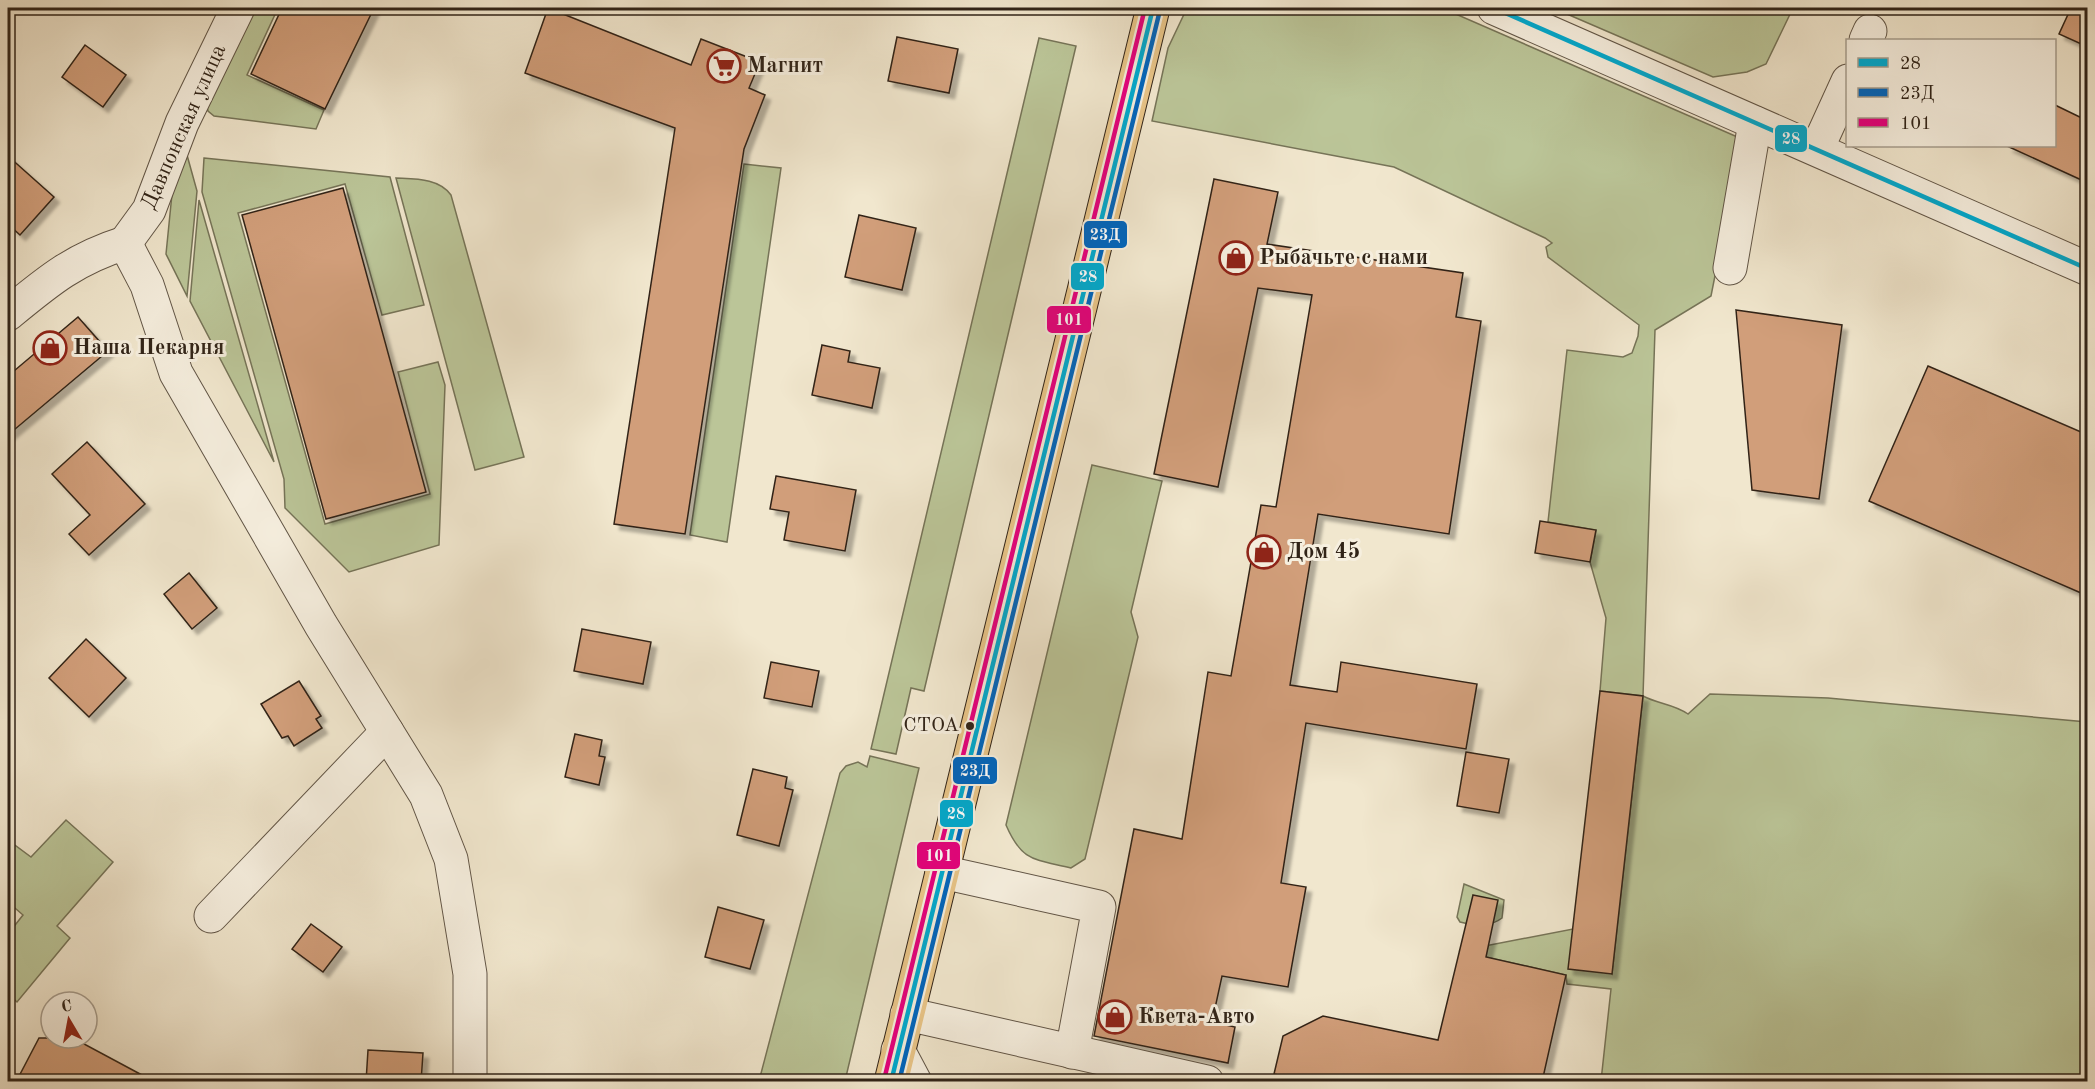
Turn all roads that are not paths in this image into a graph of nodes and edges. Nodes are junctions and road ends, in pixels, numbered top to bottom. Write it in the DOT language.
graph roads {
  1 [pos="238,8"];
  2 [pos="1153,8"];
  3 [pos="1494,8"];
  4 [pos="1846,85"];
  5 [pos="1755,123"];
  6 [pos="1816,149"];
  7 [pos="125,243"];
  8 [pos="1730,268"];
  9 [pos="2088,269"];
  10 [pos="8,314"];
  11 [pos="387,732"];
  12 [pos="942,872"];
  13 [pos="211,916"];
  14 [pos="907,1014"];
  15 [pos="1072,1052"];
  16 [pos="894,1066"];
  17 [pos="470,1082"];
  18 [pos="915,1082"];
  19 [pos="1207,1082"];
  1 -- 7 [label="street, Давпонская улица"];
  2 -- 12 [label="main road"];
  3 -- 5 [label="street"];
  4 -- 6 [label="street"];
  5 -- 6 [label="street"];
  5 -- 8 [label="street"];
  6 -- 9 [label="street"];
  7 -- 10 [label="street"];
  7 -- 11 [label="street"];
  11 -- 13 [label="street"];
  11 -- 17 [label="street"];
  12 -- 14 [label="main road"];
  12 -- 15 [label="street"];
  14 -- 15 [label="street"];
  14 -- 16 [label="main road"];
  15 -- 19 [label="street"];
  16 -- 18 [label="street"];
}
